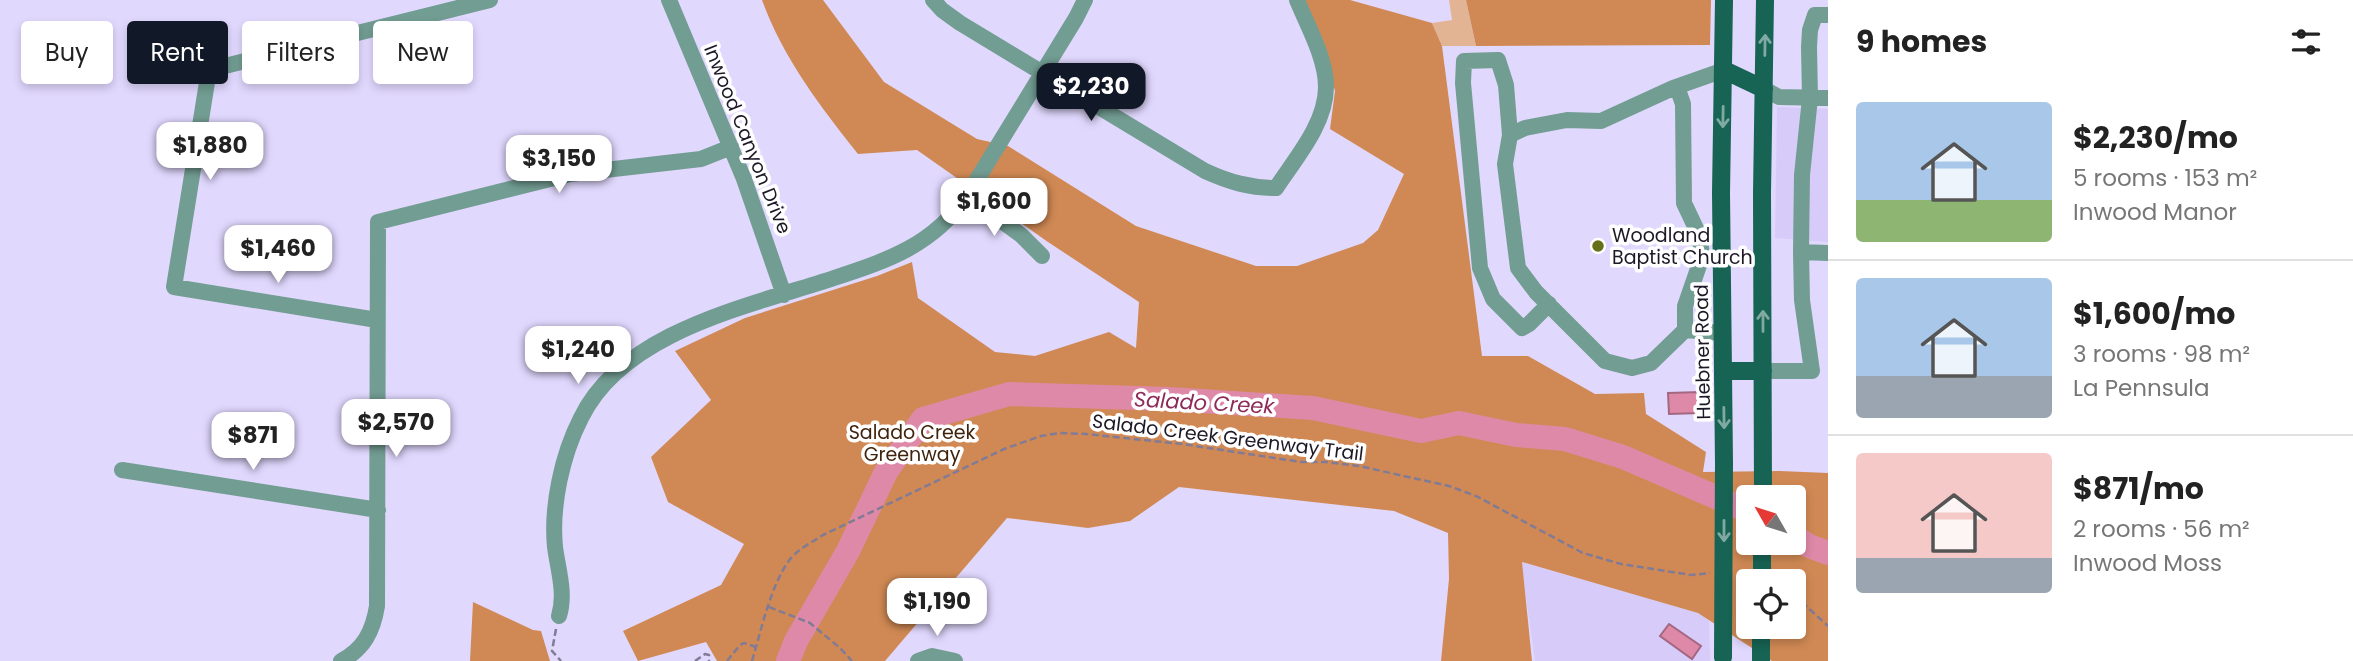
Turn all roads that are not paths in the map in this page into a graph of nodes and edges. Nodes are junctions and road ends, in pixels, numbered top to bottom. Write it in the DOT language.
graph roads {
  1 [pos="490,0"];
  2 [pos="669,0"];
  3 [pos="933,0"];
  4 [pos="1085,0"];
  5 [pos="1297,0"];
  6 [pos="1724,0"];
  7 [pos="1765,0"];
  8 [pos="1817,10"];
  9 [pos="1724,70"];
  10 [pos="1043,72"];
  11 [pos="1677,87"];
  12 [pos="1764,89"];
  13 [pos="1810,98"];
  14 [pos="1828,98"];
  15 [pos="1510,135"];
  16 [pos="731,148"];
  17 [pos="967,196"];
  18 [pos="1801,252"];
  19 [pos="1828,253"];
  20 [pos="1042,256"];
  21 [pos="784,295"];
  22 [pos="1549,304"];
  23 [pos="377,320"];
  24 [pos="1685,330"];
  25 [pos="1723,332"];
  26 [pos="1723,371"];
  27 [pos="1763,371"];
  28 [pos="1820,372"];
  29 [pos="122,470"];
  30 [pos="1763,485"];
  31 [pos="378,510"];
  32 [pos="559,616"];
  33 [pos="1761,639"];
  34 [pos="1723,659"];
  35 [pos="1761,659"];
  36 [pos="341,661"];
  37 [pos="918,661"];
  38 [pos="955,661"];
  1 -- 23 [label="street"];
  2 -- 16 [label="street, Inwood Canyon Drive"];
  3 -- 10 [label="street"];
  4 -- 10 [label="street"];
  5 -- 10 [label="street"];
  6 -- 9 [label="main road, Huebner Road"];
  12 -- 7 [label="main road, one-way"];
  8 -- 13 [label="street"];
  9 -- 11 [label="street"];
  9 -- 12 [label="main road"];
  9 -- 25 [label="main road, Huebner Road, one-way"];
  10 -- 17 [label="street"];
  11 -- 15 [label="street"];
  11 -- 24 [label="street"];
  12 -- 13 [label="street"];
  27 -- 12 [label="main road, one-way"];
  13 -- 14 [label="street"];
  13 -- 18 [label="street"];
  15 -- 22 [label="street"];
  15 -- 22 [label="street"];
  16 -- 21 [label="street, Inwood Canyon Drive"];
  16 -- 23 [label="street"];
  17 -- 20 [label="street"];
  17 -- 21 [label="street"];
  18 -- 19 [label="street"];
  18 -- 28 [label="street"];
  21 -- 32 [label="street"];
  22 -- 24 [label="street"];
  23 -- 31 [label="street"];
  24 -- 25 [label="street"];
  25 -- 26 [label="main road, Huebner Road"];
  26 -- 27 [label="main road"];
  26 -- 34 [label="main road, Huebner Road, one-way, bridge"];
  27 -- 28 [label="street"];
  27 -- 30 [label="main road"];
  29 -- 31 [label="street"];
  31 -- 36 [label="street"];
  33 -- 35 [label="main road"];
  37 -- 38 [label="street"];
}
